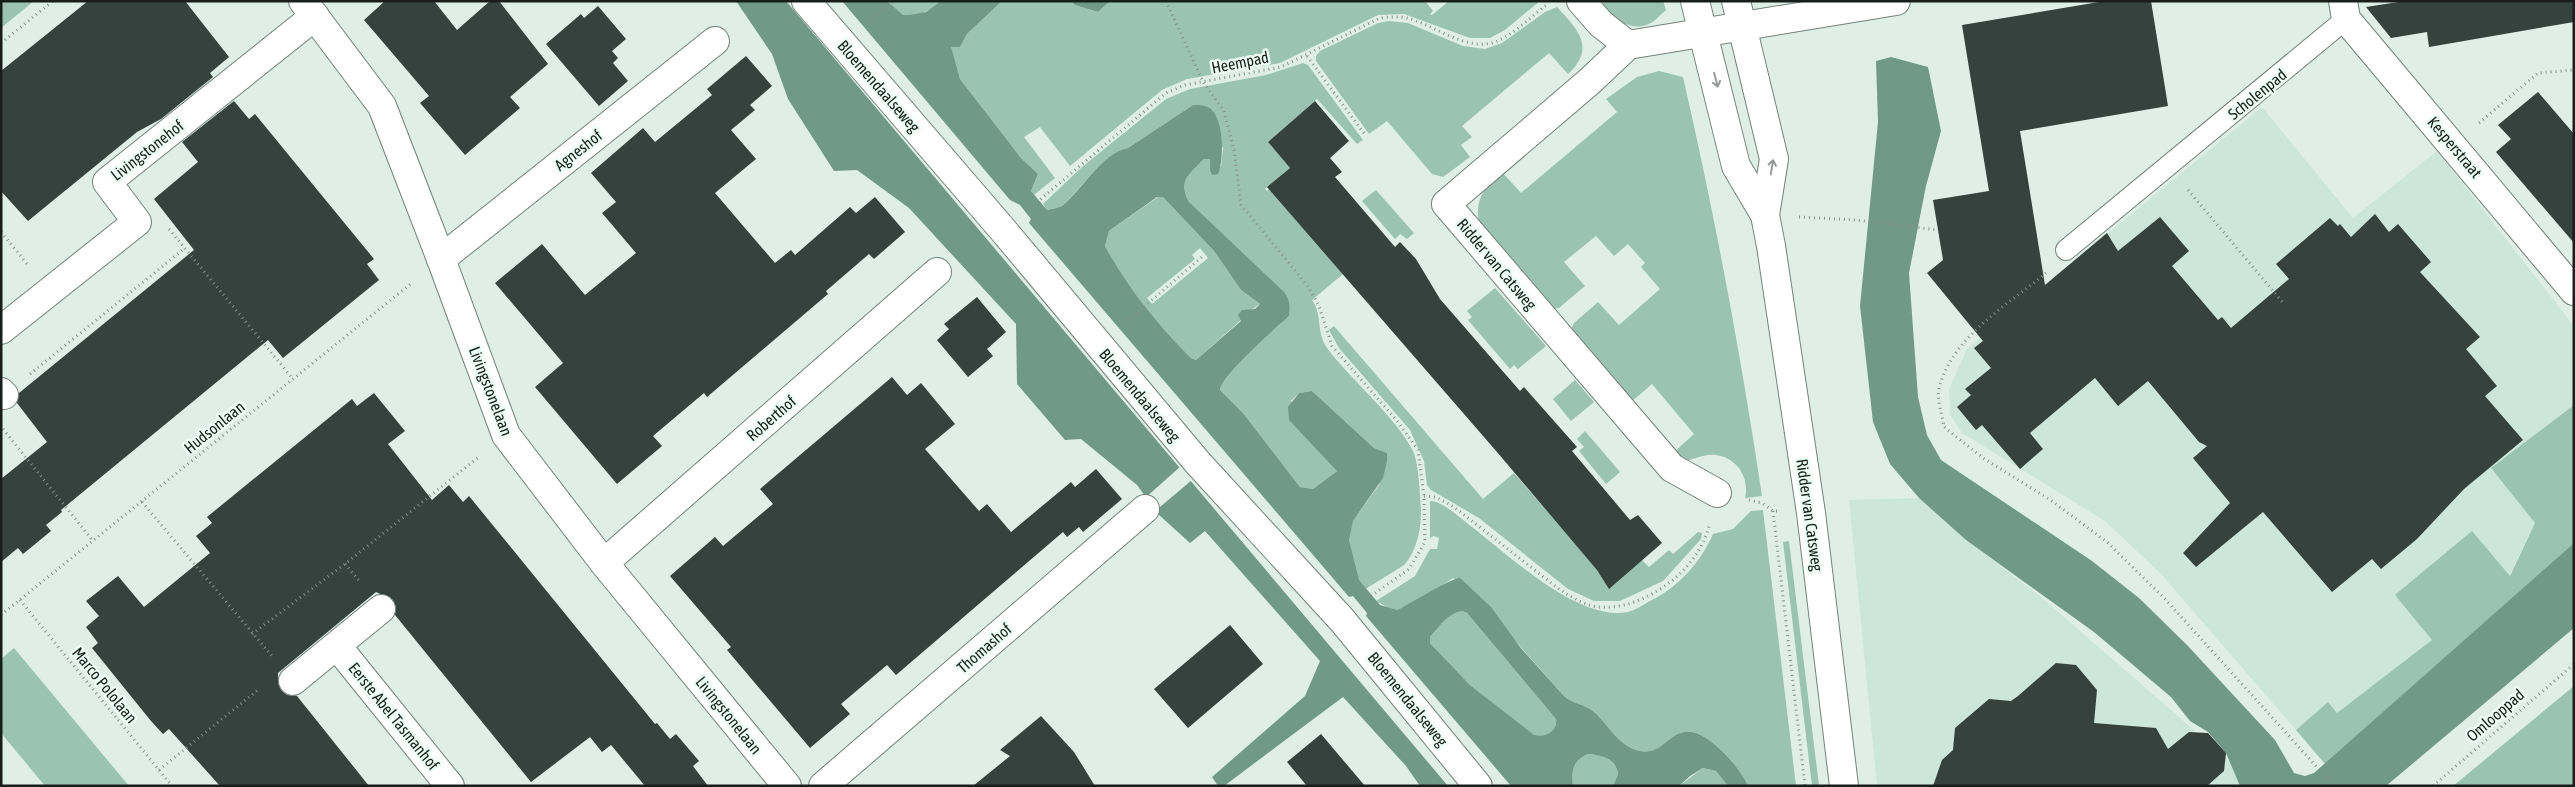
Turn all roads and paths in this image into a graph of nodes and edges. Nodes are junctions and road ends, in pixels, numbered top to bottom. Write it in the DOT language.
graph roads {
  1 [pos="53,1"];
  2 [pos="806,1"];
  3 [pos="893,1"];
  4 [pos="1166,1"];
  5 [pos="1551,1"];
  6 [pos="1581,1"];
  7 [pos="1695,1"];
  8 [pos="1896,1"];
  9 [pos="309,9"];
  10 [pos="2345,10"];
  11 [pos="1739,14"];
  12 [pos="867,22"];
  13 [pos="1704,33"];
  14 [pos="716,41"];
  15 [pos="1,43"];
  16 [pos="1628,45"];
  17 [pos="1307,56"];
  18 [pos="2574,70"];
  19 [pos="1203,82"];
  20 [pos="1366,136"];
  21 [pos="2453,144"];
  22 [pos="2168,166"];
  23 [pos="1053,188"];
  24 [pos="1765,215"];
  25 [pos="136,222"];
  26 [pos="1938,230"];
  27 [pos="1,232"];
  28 [pos="185,248"];
  29 [pos="2066,250"];
  30 [pos="1202,257"];
  31 [pos="442,259"];
  32 [pos="937,272"];
  33 [pos="2574,291"];
  34 [pos="50,292"];
  35 [pos="1150,302"];
  36 [pos="2284,304"];
  37 [pos="1,330"];
  38 [pos="293,379"];
  39 [pos="2,394"];
  40 [pos="1,426"];
  41 [pos="506,435"];
  42 [pos="1717,493"];
  43 [pos="1424,496"];
  44 [pos="142,502"];
  45 [pos="1145,509"];
  46 [pos="1773,511"];
  47 [pos="1811,512"];
  48 [pos="93,541"];
  49 [pos="604,564"];
  50 [pos="1374,594"];
  51 [pos="20,600"];
  52 [pos="382,609"];
  53 [pos="1,615"];
  54 [pos="252,634"];
  55 [pos="337,646"];
  56 [pos="2574,664"];
  57 [pos="288,676"];
  58 [pos="159,770"];
  59 [pos="172,786"];
  60 [pos="450,786"];
  61 [pos="787,786"];
  62 [pos="823,786"];
  63 [pos="1478,786"];
  64 [pos="1805,786"];
  65 [pos="1844,786"];
  66 [pos="2334,786"];
  67 [pos="2433,786"];
  1 -- 15 [label="path"];
  2 -- 63 [label="street, Bloemendaalseweg"];
  3 -- 12 [label="path"];
  4 -- 19 [label="path, Heempad"];
  5 -- 17 [label="path, Heempad"];
  6 -- 16 [label="street"];
  7 -- 13 [label="street, Ridder van Catsweg"];
  8 -- 11 [label="street"];
  9 -- 25 [label="street, Livingstonehof"];
  9 -- 31 [label="street, Livingstonelaan"];
  10 -- 21 [label="street, Kesperstraat"];
  10 -- 22 [label="lane, Scholenpad"];
  11 -- 13 [label="street"];
  24 -- 11 [label="street, Ridder van Catsweg, one-way"];
  13 -- 16 [label="street"];
  13 -- 24 [label="street, Ridder van Catsweg, one-way"];
  14 -- 31 [label="street, Agneshof"];
  16 -- 42 [label="street, Ridder van Catsweg"];
  17 -- 19 [label="path, Heempad"];
  17 -- 20 [label="path"];
  18 -- 21 [label="path"];
  19 -- 23 [label="path"];
  19 -- 43 [label="path"];
  21 -- 33 [label="street, Kesperstraat"];
  22 -- 29 [label="lane, Scholenpad"];
  22 -- 36 [label="path"];
  24 -- 26 [label="path"];
  24 -- 47 [label="street, Ridder van Catsweg"];
  25 -- 28 [label="path"];
  25 -- 34 [label="street"];
  27 -- 34 [label="path"];
  28 -- 38 [label="path"];
  28 -- 39 [label="path"];
  29 -- 66 [label="path"];
  30 -- 35 [label="path"];
  31 -- 38 [label="path, Hudsonlaan"];
  31 -- 41 [label="street, Livingstonelaan"];
  32 -- 49 [label="street, Roberthof"];
  34 -- 37 [label="street"];
  38 -- 44 [label="path, Hudsonlaan"];
  40 -- 48 [label="path"];
  41 -- 49 [label="street, Livingstonelaan"];
  41 -- 54 [label="path"];
  42 -- 43 [label="path"];
  42 -- 46 [label="path"];
  43 -- 50 [label="path"];
  44 -- 48 [label="path, Hudsonlaan"];
  44 -- 54 [label="path"];
  45 -- 62 [label="street, Thomashof"];
  46 -- 47 [label="path"];
  46 -- 64 [label="path"];
  47 -- 65 [label="street, Ridder van Catsweg"];
  48 -- 51 [label="path, Hudsonlaan"];
  49 -- 61 [label="street, Livingstonelaan"];
  51 -- 53 [label="path, Hudsonlaan"];
  51 -- 58 [label="path, Marco Pololaan"];
  52 -- 55 [label="street, Eerste Abel Tasmanhof"];
  54 -- 57 [label="path"];
  55 -- 57 [label="street, Eerste Abel Tasmanhof"];
  55 -- 60 [label="street, Eerste Abel Tasmanhof"];
  56 -- 67 [label="path, Omlooppad"];
  57 -- 58 [label="path"];
  58 -- 59 [label="path, Marco Pololaan"];
}
